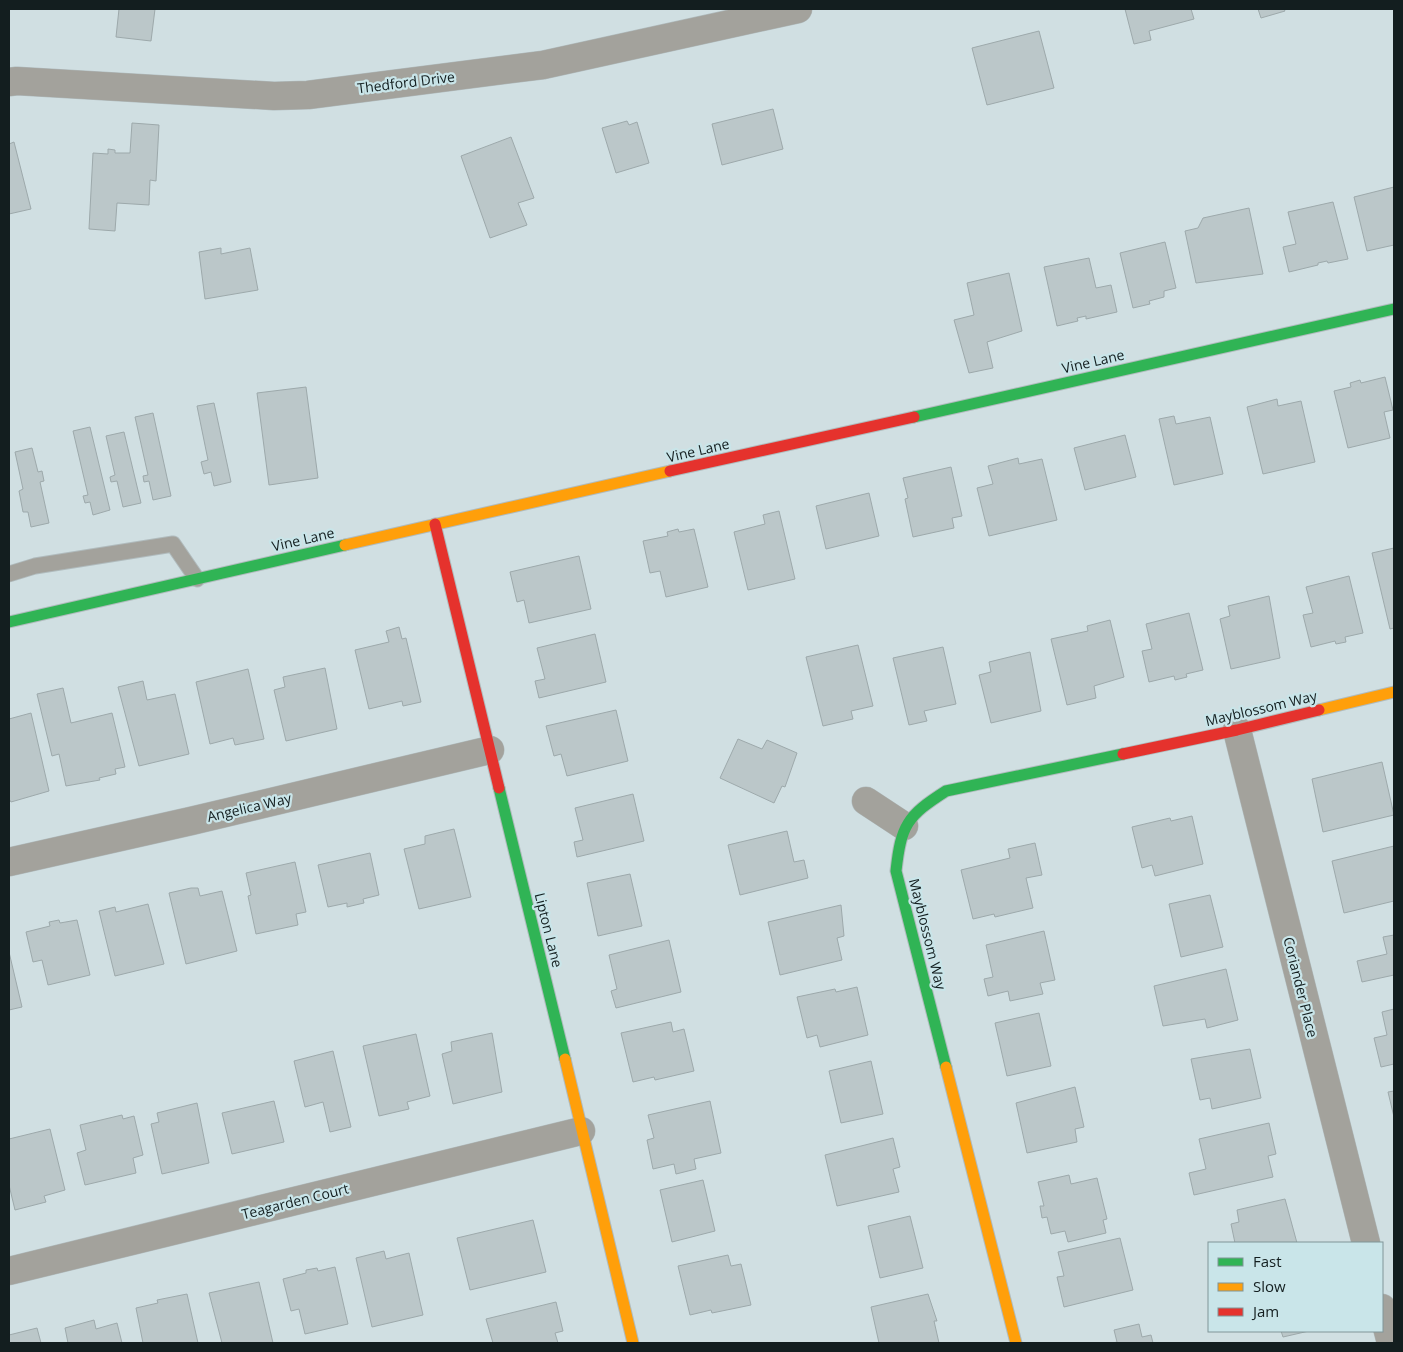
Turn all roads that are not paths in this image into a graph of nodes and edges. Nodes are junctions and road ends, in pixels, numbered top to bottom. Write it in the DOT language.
graph roads {
  1 [pos="798,9"];
  2 [pos="9,82"];
  3 [pos="1394,309"];
  4 [pos="435,524"];
  5 [pos="9,574"];
  6 [pos="198,579"];
  7 [pos="9,622"];
  8 [pos="1394,692"];
  9 [pos="1237,730"];
  10 [pos="490,750"];
  11 [pos="866,801"];
  12 [pos="904,826"];
  13 [pos="9,862"];
  14 [pos="582,1131"];
  15 [pos="1366,1242"];
  16 [pos="9,1271"];
  17 [pos="1383,1312"];
  18 [pos="633,1343"];
  19 [pos="1016,1343"];
  20 [pos="1391,1343"];
  1 -- 2 [label="street, Thedford Drive"];
  3 -- 4 [label="street, Vine Lane"];
  4 -- 6 [label="street, Vine Lane"];
  4 -- 10 [label="street, Lipton Lane"];
  5 -- 6 [label="lane"];
  6 -- 7 [label="street, Vine Lane"];
  8 -- 9 [label="street, Mayblossom Way"];
  9 -- 12 [label="street, Mayblossom Way"];
  9 -- 15 [label="street, Coriander Place"];
  10 -- 13 [label="street, Angelica Way"];
  10 -- 14 [label="street, Lipton Lane"];
  11 -- 12 [label="street"];
  12 -- 19 [label="street, Mayblossom Way"];
  14 -- 16 [label="street, Teagarden Court"];
  14 -- 18 [label="street, Lipton Lane"];
  17 -- 20 [label="street"];
}
